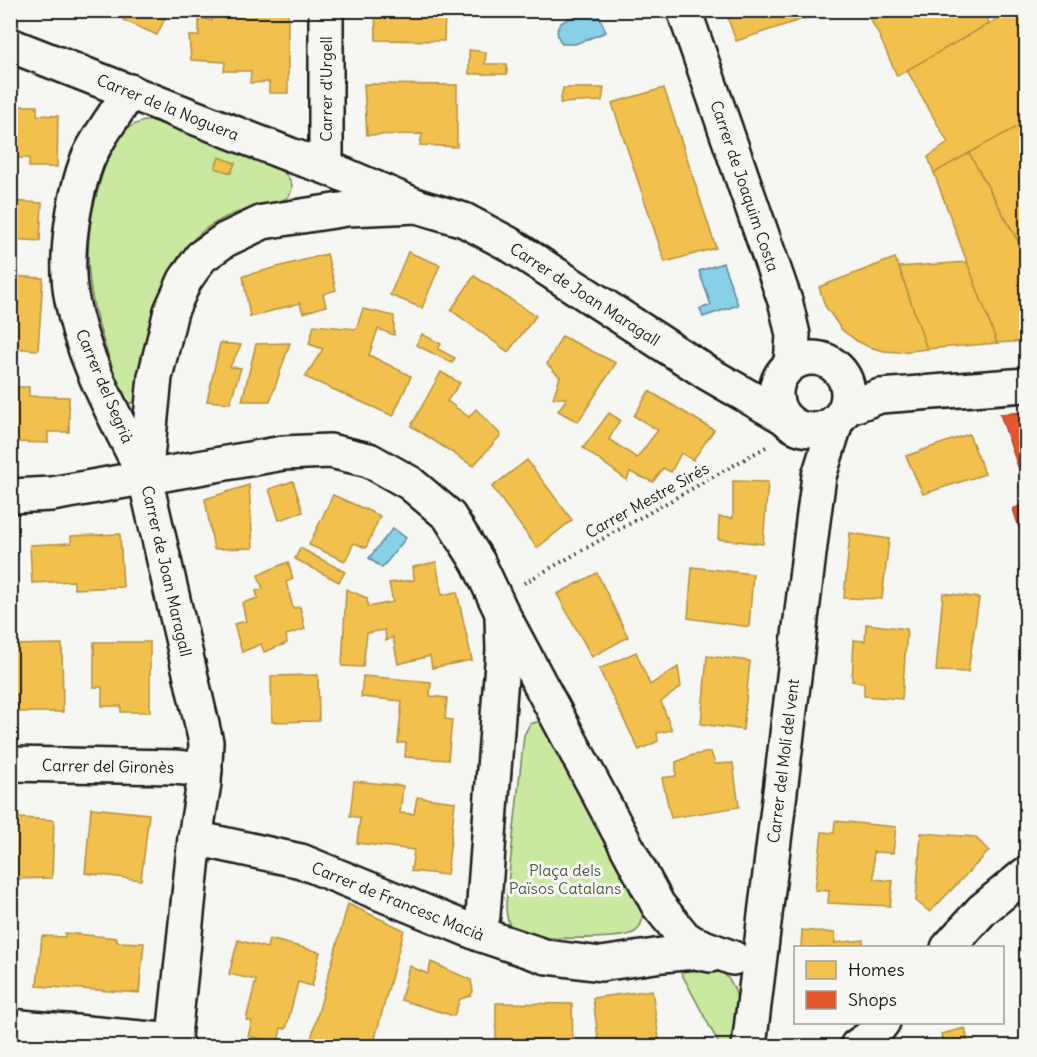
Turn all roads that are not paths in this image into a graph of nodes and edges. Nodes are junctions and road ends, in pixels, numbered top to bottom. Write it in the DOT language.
graph roads {
  1 [pos="326,10"];
  2 [pos="684,10"];
  3 [pos="10,45"];
  4 [pos="130,92"];
  5 [pos="293,156"];
  6 [pos="327,167"];
  7 [pos="417,206"];
  8 [pos="285,218"];
  9 [pos="843,375"];
  10 [pos="1026,385"];
  11 [pos="880,396"];
  12 [pos="780,398"];
  13 [pos="840,416"];
  14 [pos="819,476"];
  15 [pos="145,478"];
  16 [pos="10,496"];
  17 [pos="502,613"];
  18 [pos="557,716"];
  19 [pos="496,740"];
  20 [pos="10,764"];
  21 [pos="205,770"];
  22 [pos="195,838"];
  23 [pos="1026,874"];
  24 [pos="658,905"];
  25 [pos="479,934"];
  26 [pos="950,946"];
  27 [pos="745,961"];
  28 [pos="601,964"];
  29 [pos="883,1024"];
  30 [pos="10,1026"];
  31 [pos="175,1045"];
  32 [pos="749,1047"];
  33 [pos="858,1047"];
  1 -- 6 [label="street, Carrer d'Urgell"];
  2 -- 12 [label="street, Carrer de Joaquim Costa"];
  3 -- 4 [label="street, Carrer de la Noguera"];
  4 -- 5 [label="street, Carrer de la Noguera"];
  4 -- 15 [label="street, Carrer del Segrià"];
  5 -- 6 [label="street, Carrer de la Noguera"];
  5 -- 8 [label="street"];
  6 -- 7 [label="street, Carrer de Joan Maragall"];
  7 -- 8 [label="street, Carrer de Joan Maragall"];
  7 -- 12 [label="street, Carrer de Joan Maragall"];
  8 -- 15 [label="street, Carrer de Joan Maragall"];
  9 -- 11 [label="street"];
  9 -- 12 [label="street"];
  9 -- 13 [label="street"];
  10 -- 11 [label="street"];
  11 -- 13 [label="street"];
  12 -- 13 [label="street"];
  12 -- 14 [label="street, Carrer del Molí del vent"];
  13 -- 14 [label="street, Carrer del Molí del vent"];
  14 -- 27 [label="street, Carrer del Molí del vent"];
  15 -- 16 [label="street"];
  15 -- 17 [label="street"];
  15 -- 21 [label="street, Carrer de Joan Maragall"];
  17 -- 18 [label="street"];
  17 -- 19 [label="street"];
  18 -- 19 [label="street"];
  18 -- 24 [label="street"];
  19 -- 25 [label="street"];
  20 -- 21 [label="street, Carrer del Gironès"];
  21 -- 22 [label="street, Carrer de Joan Maragall"];
  22 -- 25 [label="street, Carrer de Francesc Macià"];
  22 -- 31 [label="street, Carrer de Joan Maragall"];
  23 -- 26 [label="street"];
  24 -- 27 [label="street"];
  24 -- 28 [label="street, Carrer de Francesc Macià"];
  25 -- 28 [label="street, Carrer de Francesc Macià"];
  27 -- 28 [label="street, Carrer de Francesc Macià"];
  27 -- 32 [label="street, Carrer del Molí del vent"];
  29 -- 33 [label="street"];
  30 -- 31 [label="street"];
}
